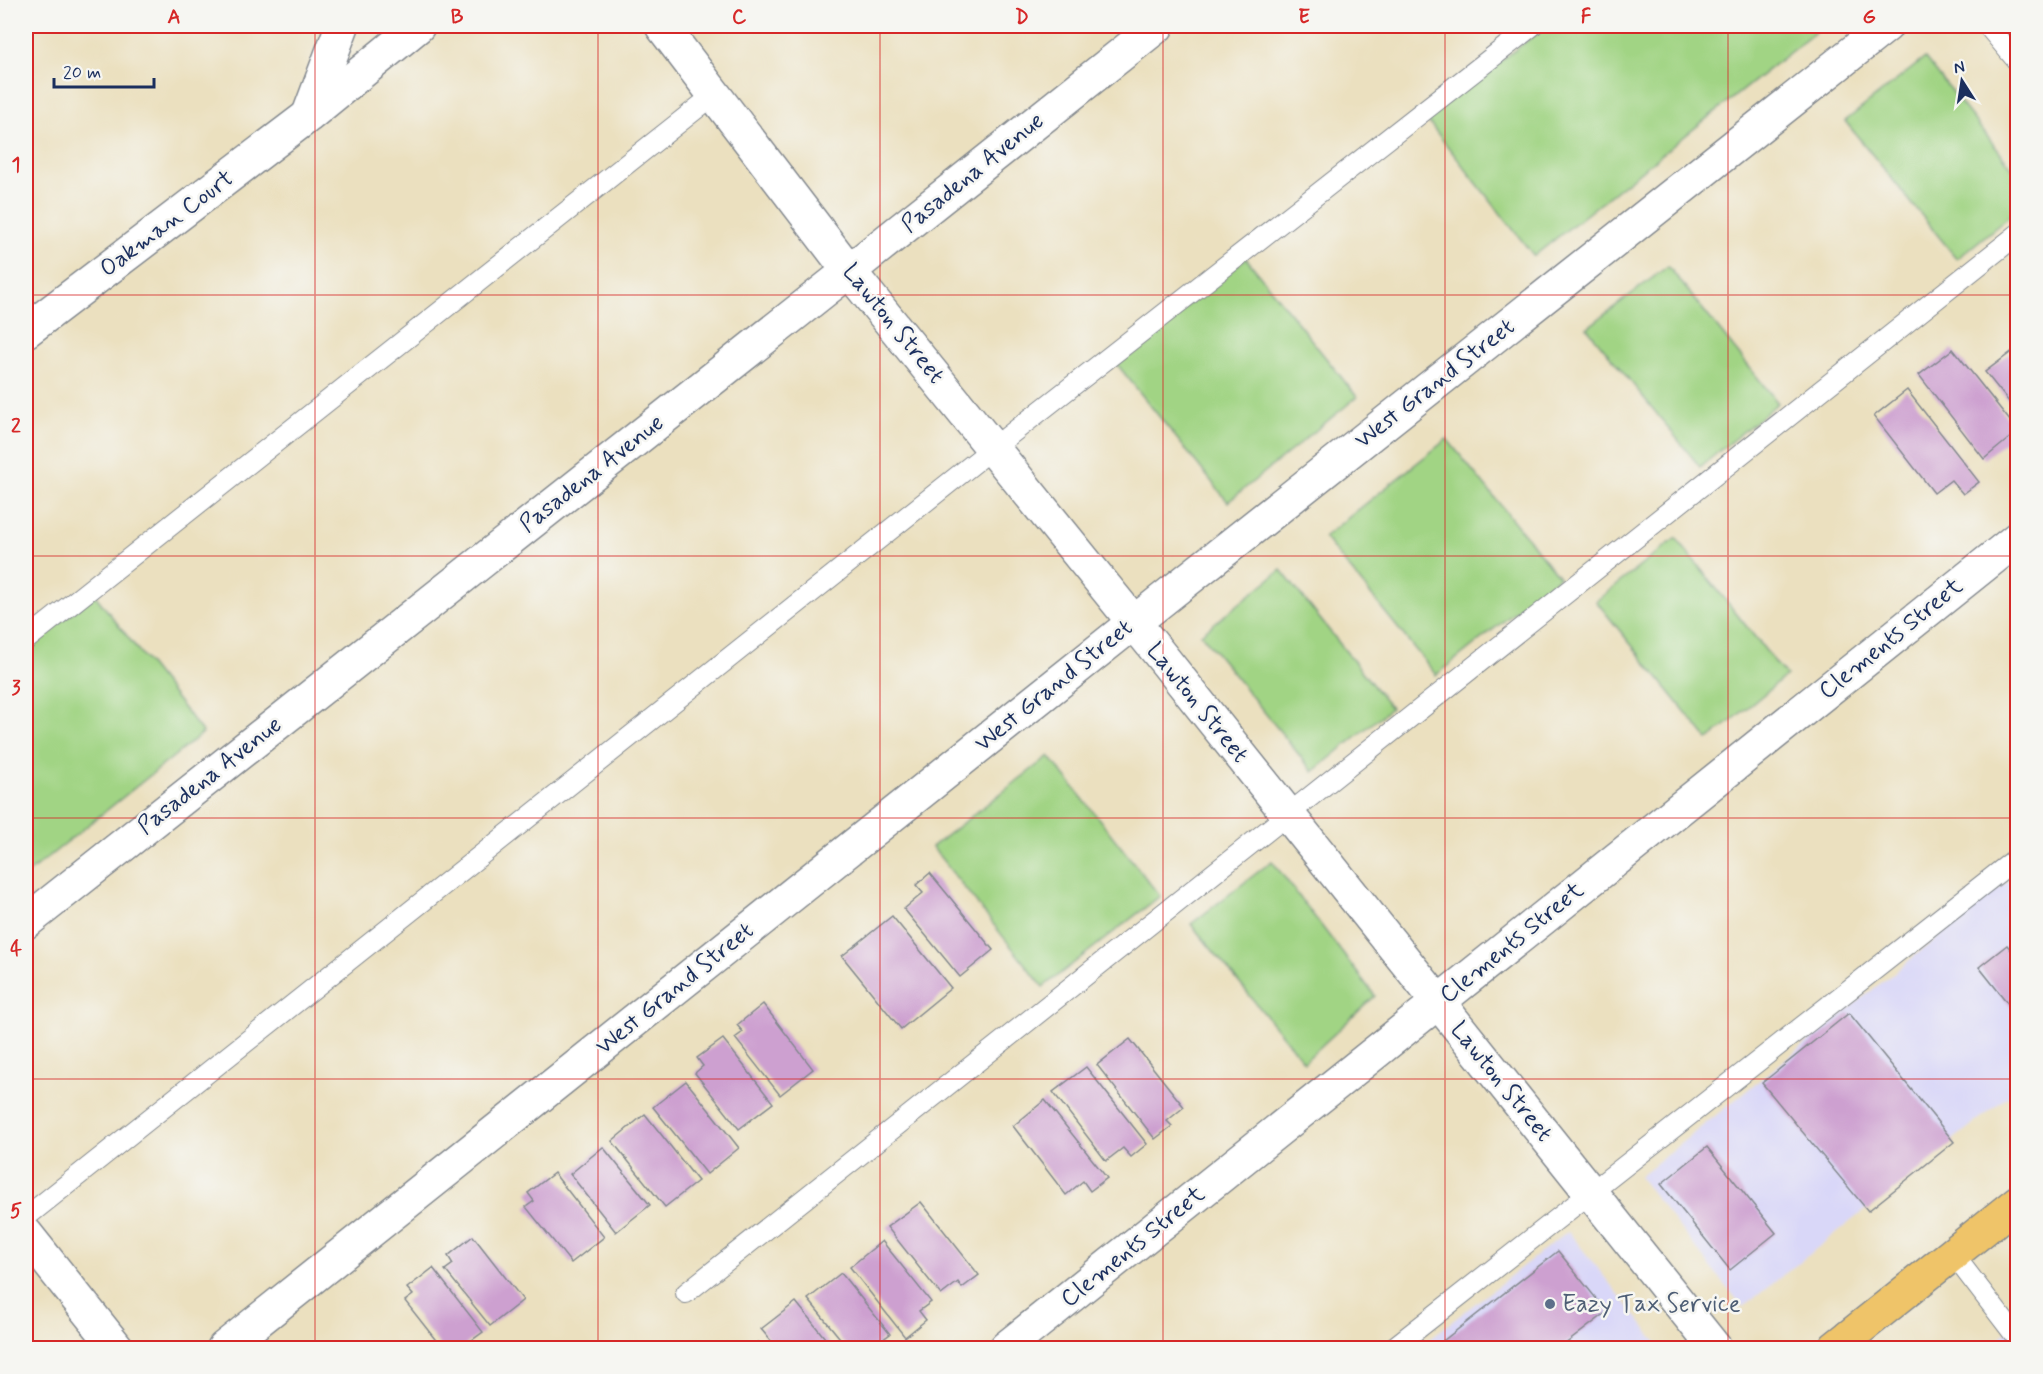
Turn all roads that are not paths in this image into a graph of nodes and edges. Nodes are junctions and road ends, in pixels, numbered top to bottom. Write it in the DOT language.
graph roads {
  1 [pos="342,26"];
  2 [pos="418,26"];
  3 [pos="662,26"];
  4 [pos="1157,26"];
  5 [pos="1532,26"];
  6 [pos="1886,26"];
  7 [pos="1988,26"];
  8 [pos="2018,62"];
  9 [pos="715,94"];
  10 [pos="308,116"];
  11 [pos="2018,234"];
  12 [pos="849,271"];
  13 [pos="26,331"];
  14 [pos="993,448"];
  15 [pos="2018,538"];
  16 [pos="1133,623"];
  17 [pos="26,640"];
  18 [pos="1286,815"];
  19 [pos="2018,857"];
  20 [pos="26,922"];
  21 [pos="1438,1003"];
  22 [pos="1590,1192"];
  23 [pos="2018,1202"];
  24 [pos="26,1217"];
  25 [pos="26,1234"];
  26 [pos="1953,1254"];
  27 [pos="686,1293"];
  28 [pos="2017,1339"];
  29 [pos="117,1348"];
  30 [pos="225,1348"];
  31 [pos="1006,1348"];
  32 [pos="1393,1348"];
  33 [pos="1715,1348"];
  34 [pos="1835,1348"];
  1 -- 10 [label="street"];
  2 -- 10 [label="street, Oakman Court"];
  3 -- 9 [label="street, Lawton Street"];
  4 -- 12 [label="street, Pasadena Avenue"];
  5 -- 14 [label="lane"];
  6 -- 16 [label="street, West Grand Street"];
  7 -- 8 [label="lane"];
  9 -- 12 [label="street, Lawton Street"];
  9 -- 17 [label="lane"];
  10 -- 13 [label="street, Oakman Court"];
  11 -- 18 [label="lane"];
  12 -- 14 [label="street, Lawton Street"];
  12 -- 20 [label="street, Pasadena Avenue"];
  14 -- 16 [label="street, Lawton Street"];
  14 -- 24 [label="lane"];
  15 -- 21 [label="street, Clements Street"];
  16 -- 18 [label="street, Lawton Street"];
  16 -- 30 [label="street, West Grand Street"];
  18 -- 21 [label="street, Lawton Street"];
  18 -- 27 [label="lane"];
  19 -- 22 [label="lane"];
  21 -- 22 [label="street, Lawton Street"];
  21 -- 31 [label="street, Clements Street"];
  22 -- 32 [label="lane"];
  22 -- 33 [label="street, Lawton Street"];
  23 -- 26 [label="highway"];
  25 -- 29 [label="street"];
  26 -- 28 [label="lane"];
  26 -- 34 [label="highway"];
}
